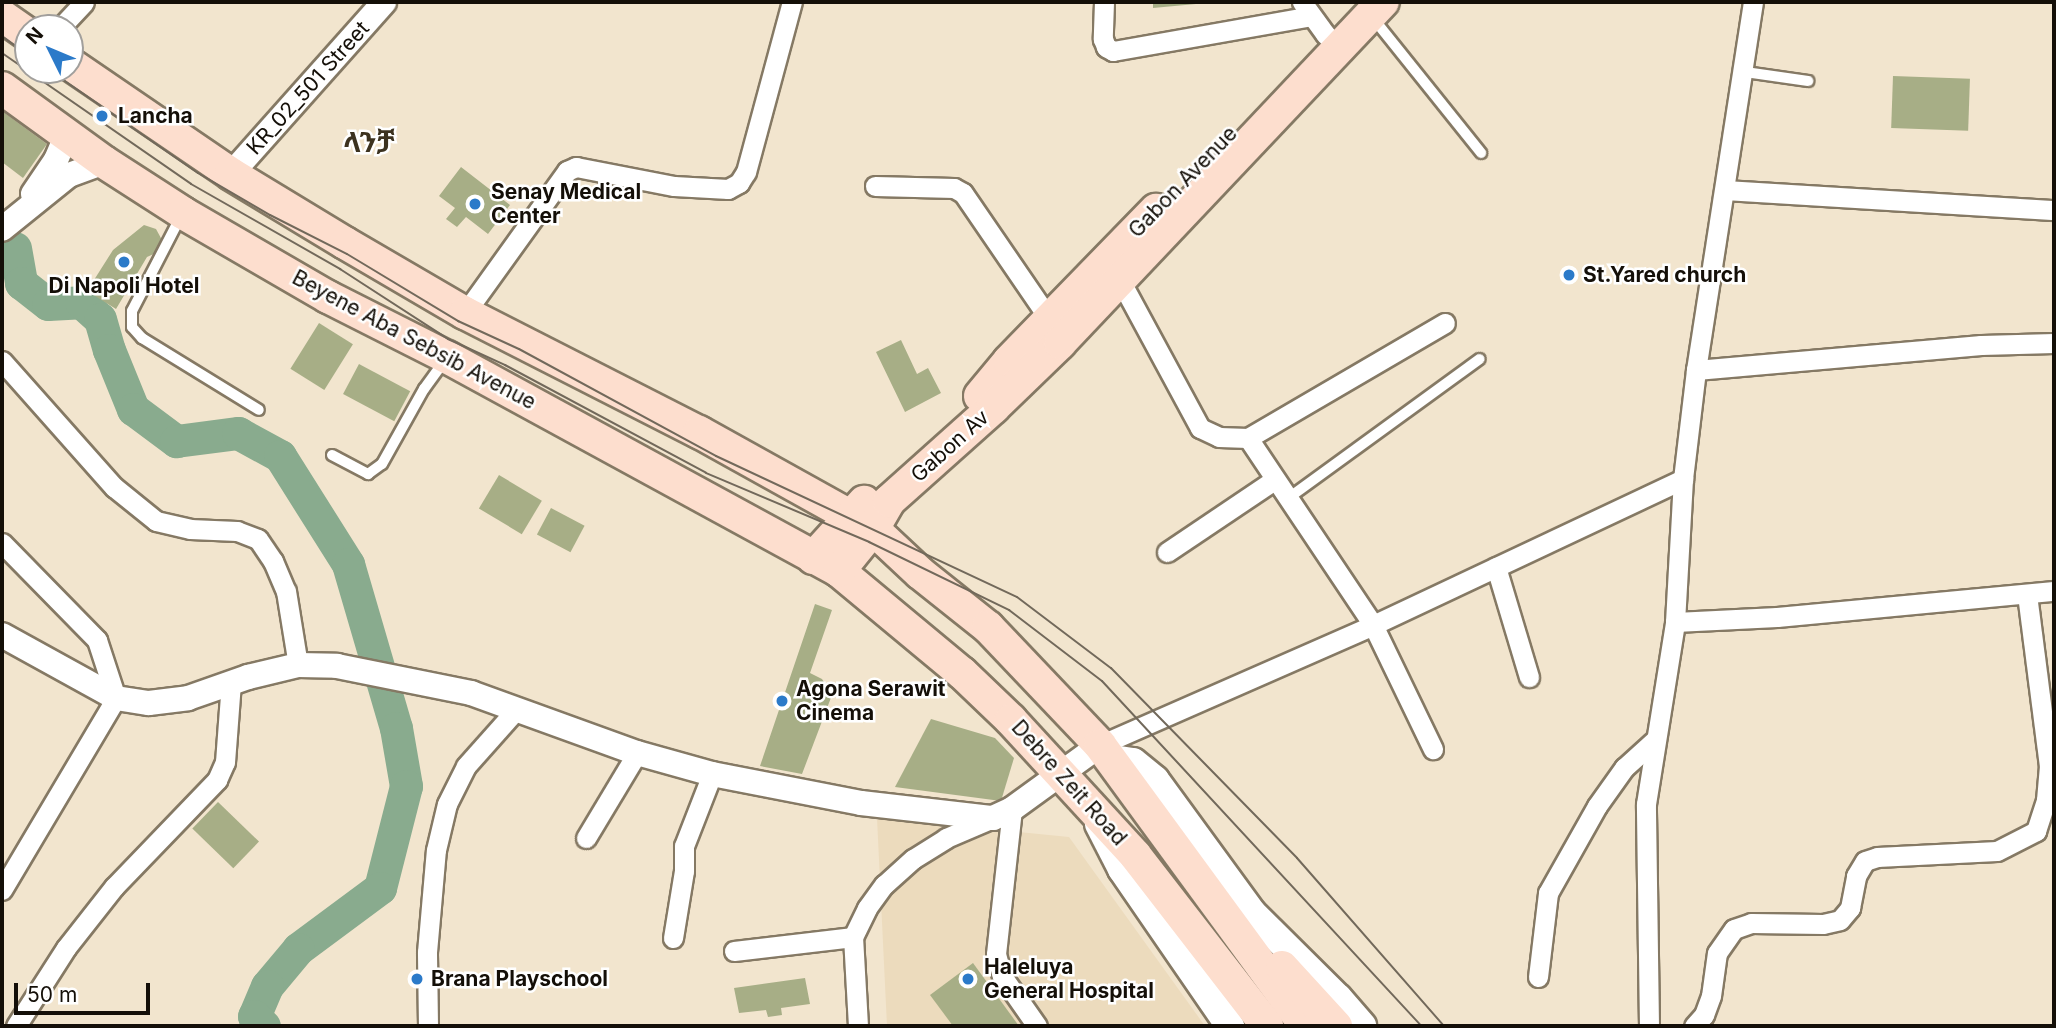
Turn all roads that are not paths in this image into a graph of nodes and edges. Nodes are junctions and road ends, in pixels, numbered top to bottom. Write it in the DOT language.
graph roads {
  1 [pos="384,2"];
  2 [pos="792,2"];
  3 [pos="1104,2"];
  4 [pos="1753,2"];
  5 [pos="1369,6"];
  6 [pos="1319,25"];
  7 [pos="1745,72"];
  8 [pos="84,74"];
  9 [pos="1808,81"];
  10 [pos="2,88"];
  11 [pos="66,134"];
  12 [pos="1481,153"];
  13 [pos="104,162"];
  14 [pos="231,174"];
  15 [pos="875,186"];
  16 [pos="1726,190"];
  17 [pos="2054,210"];
  18 [pos="183,213"];
  19 [pos="9,223"];
  20 [pos="1120,280"];
  21 [pos="465,313"];
  22 [pos="1445,323"];
  23 [pos="1061,325"];
  24 [pos="2054,344"];
  25 [pos="447,357"];
  26 [pos="1480,359"];
  27 [pos="2,361"];
  28 [pos="1009,361"];
  29 [pos="1696,370"];
  30 [pos="259,410"];
  31 [pos="1248,438"];
  32 [pos="332,455"];
  33 [pos="745,460"];
  34 [pos="1683,479"];
  35 [pos="1274,480"];
  36 [pos="1286,500"];
  37 [pos="721,503"];
  38 [pos="861,523"];
  39 [pos="2,543"];
  40 [pos="1167,552"];
  41 [pos="826,564"];
  42 [pos="1496,567"];
  43 [pos="2054,591"];
  44 [pos="2027,595"];
  45 [pos="1675,622"];
  46 [pos="1373,625"];
  47 [pos="2,635"];
  48 [pos="298,665"];
  49 [pos="1529,677"];
  50 [pos="231,682"];
  51 [pos="117,698"];
  52 [pos="515,711"];
  53 [pos="1655,740"];
  54 [pos="1433,750"];
  55 [pos="1106,752"];
  56 [pos="637,753"];
  57 [pos="2052,765"];
  58 [pos="712,774"];
  59 [pos="1062,774"];
  60 [pos="1088,803"];
  61 [pos="1002,814"];
  62 [pos="586,838"];
  63 [pos="2,890"];
  64 [pos="853,937"];
  65 [pos="673,938"];
  66 [pos="1248,947"];
  67 [pos="734,951"];
  68 [pos="1213,954"];
  69 [pos="1538,977"];
  70 [pos="16,1026"];
  71 [pos="428,1026"];
  72 [pos="858,1026"];
  73 [pos="1037,1026"];
  74 [pos="1230,1026"];
  75 [pos="1248,1026"];
  76 [pos="1267,1026"];
  77 [pos="1306,1026"];
  78 [pos="1336,1026"];
  79 [pos="1362,1026"];
  80 [pos="1649,1026"];
  81 [pos="1694,1026"];
  1 -- 14 [label="street, KR_02_501 Street"];
  2 -- 21 [label="street"];
  3 -- 6 [label="street"];
  4 -- 7 [label="street"];
  5 -- 6 [label="main road, Gabon Avenue"];
  5 -- 12 [label="lane"];
  6 -- 20 [label="main road, Gabon Avenue"];
  6 -- 23 [label="main road, Gabon Avenue"];
  7 -- 9 [label="lane"];
  7 -- 16 [label="street"];
  8 -- 14 [label="main road"];
  10 -- 11 [label="main road, Beyene Aba Sebsib Avenue"];
  11 -- 13 [label="main road, Beyene Aba Sebsib Avenue"];
  11 -- 19 [label="street"];
  13 -- 18 [label="main road, Beyene Aba Sebsib Avenue"];
  13 -- 19 [label="street"];
  14 -- 21 [label="main road"];
  15 -- 23 [label="street"];
  16 -- 17 [label="street"];
  16 -- 29 [label="street"];
  18 -- 25 [label="main road, Beyene Aba Sebsib Avenue"];
  18 -- 30 [label="lane"];
  20 -- 23 [label="main road, Gabon Avenue"];
  20 -- 31 [label="street"];
  21 -- 33 [label="main road"];
  22 -- 31 [label="street"];
  23 -- 28 [label="main road, Gabon Avenue"];
  23 -- 38 [label="main road, Gabon Av"];
  24 -- 29 [label="street"];
  25 -- 32 [label="lane"];
  25 -- 37 [label="main road, Beyene Aba Sebsib Avenue"];
  26 -- 36 [label="lane"];
  27 -- 48 [label="street"];
  28 -- 38 [label="main road, Gabon Av"];
  29 -- 34 [label="street"];
  31 -- 35 [label="street"];
  33 -- 37 [label="main road"];
  33 -- 38 [label="main road"];
  34 -- 42 [label="street"];
  34 -- 45 [label="street"];
  35 -- 36 [label="street"];
  35 -- 40 [label="street"];
  36 -- 46 [label="street"];
  37 -- 41 [label="main road, Beyene Aba Sebsib Avenue"];
  38 -- 41 [label="main road"];
  38 -- 55 [label="main road"];
  39 -- 51 [label="street"];
  41 -- 59 [label="main road, Debre Zeit Road"];
  42 -- 46 [label="street"];
  42 -- 49 [label="street"];
  43 -- 44 [label="street"];
  44 -- 45 [label="street"];
  44 -- 57 [label="street"];
  45 -- 53 [label="street"];
  46 -- 54 [label="street"];
  46 -- 55 [label="street"];
  47 -- 51 [label="street"];
  48 -- 50 [label="street"];
  48 -- 52 [label="street"];
  50 -- 51 [label="street"];
  50 -- 70 [label="street"];
  51 -- 63 [label="street"];
  52 -- 56 [label="street"];
  52 -- 71 [label="street"];
  53 -- 69 [label="street"];
  53 -- 80 [label="street"];
  55 -- 59 [label="street"];
  55 -- 66 [label="main road"];
  55 -- 79 [label="main road"];
  56 -- 58 [label="street"];
  56 -- 62 [label="street"];
  57 -- 81 [label="street"];
  58 -- 61 [label="street"];
  58 -- 65 [label="street"];
  59 -- 60 [label="main road, Debre Zeit Road"];
  59 -- 61 [label="street"];
  60 -- 68 [label="main road, Debre Zeit Road"];
  60 -- 74 [label="main road"];
  61 -- 64 [label="street"];
  61 -- 73 [label="street"];
  64 -- 67 [label="street"];
  64 -- 72 [label="street"];
  66 -- 77 [label="main road"];
  66 -- 78 [label="main road"];
  68 -- 75 [label="main road"];
  68 -- 76 [label="main road, Debre Zeit Road"];
}
